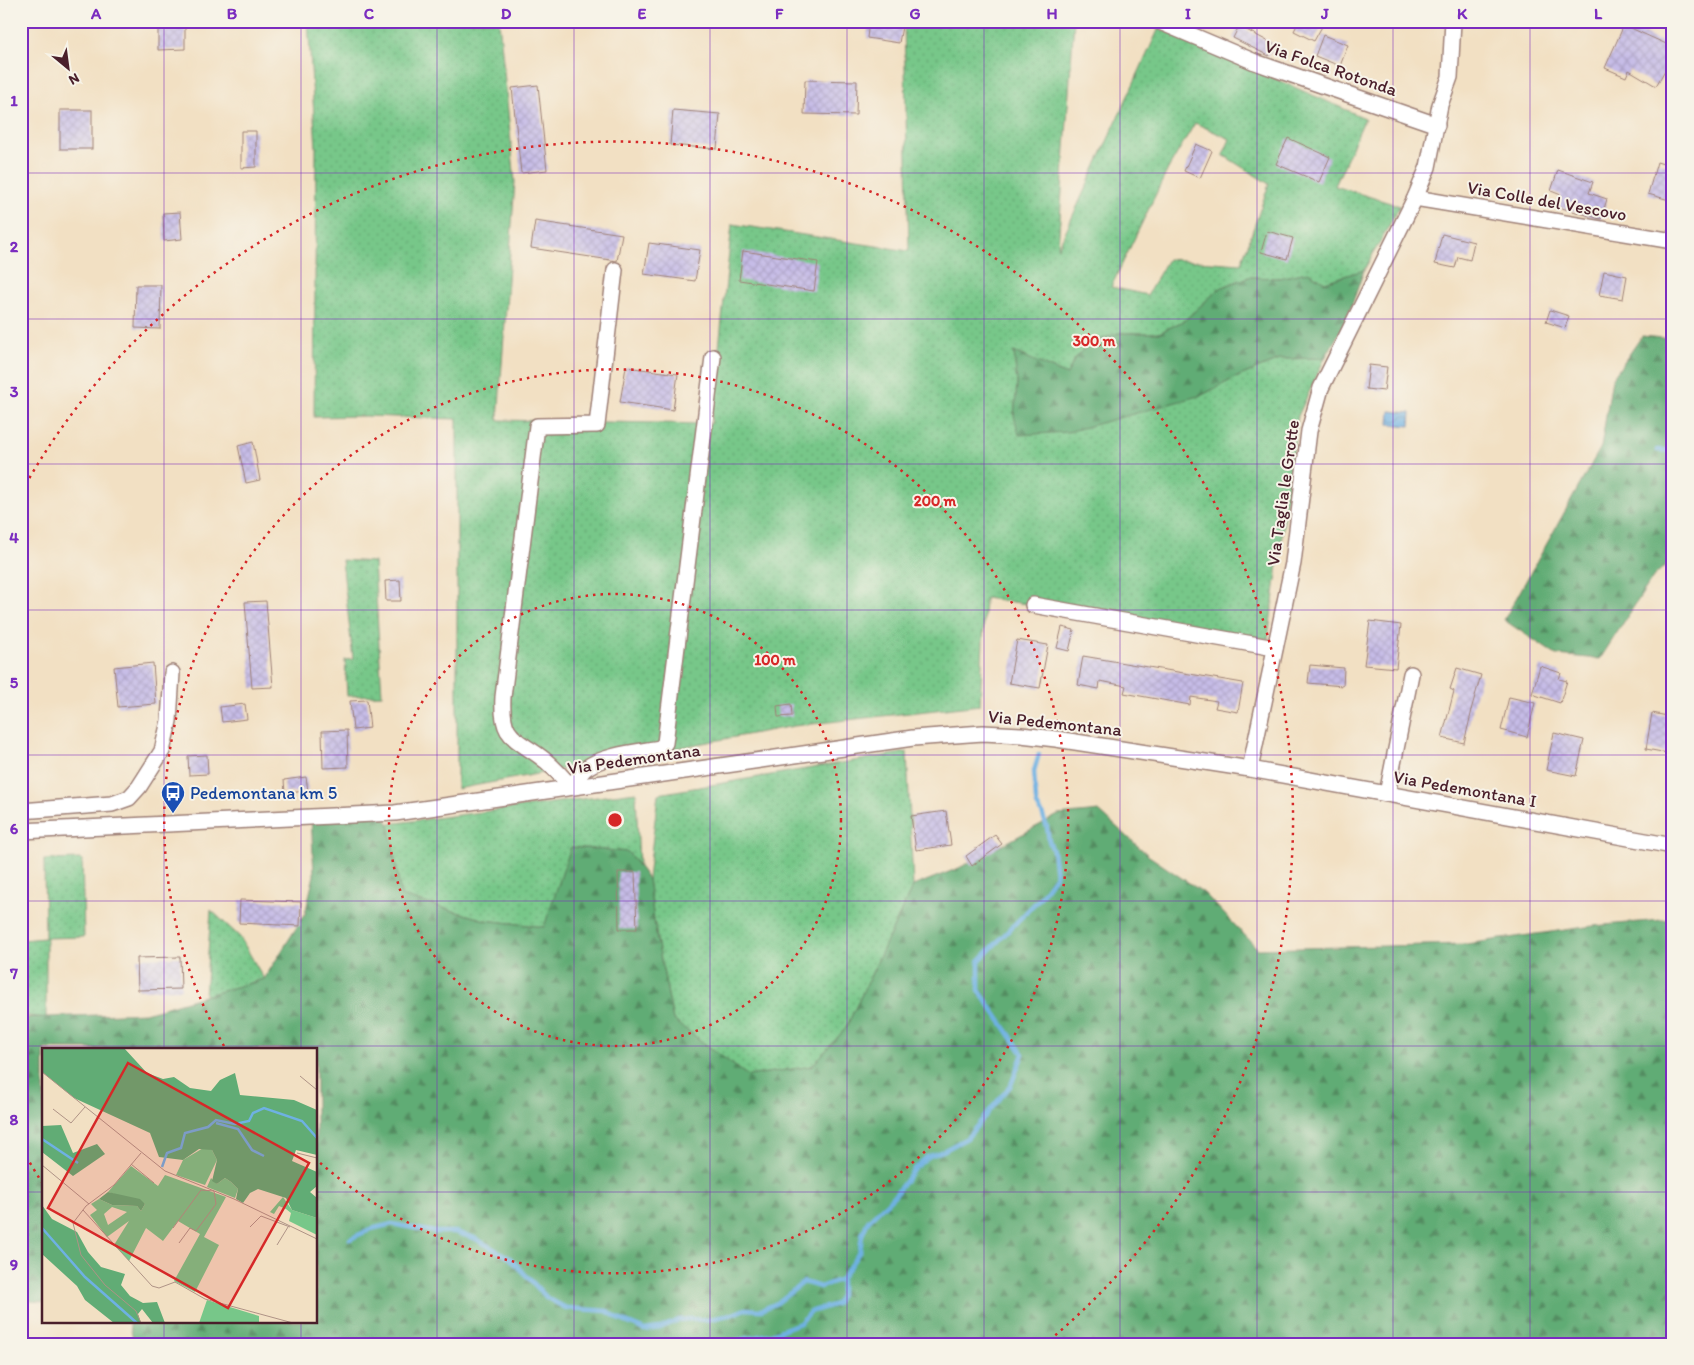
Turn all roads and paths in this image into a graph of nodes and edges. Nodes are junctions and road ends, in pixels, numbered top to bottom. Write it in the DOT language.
graph roads {
  1 [pos="1158,21"];
  2 [pos="1453,21"];
  3 [pos="1437,125"];
  4 [pos="1415,198"];
  5 [pos="1673,241"];
  6 [pos="615,270"];
  7 [pos="713,357"];
  8 [pos="1033,605"];
  9 [pos="1275,648"];
  10 [pos="172,673"];
  11 [pos="1410,674"];
  12 [pos="1250,769"];
  13 [pos="572,788"];
  14 [pos="1386,794"];
  15 [pos="21,811"];
  16 [pos="21,831"];
  17 [pos="1673,846"];
  1 -- 3 [label="street, Via Folca Rotonda"];
  2 -- 3 [label="street, Via Taglia le Grotte"];
  3 -- 4 [label="street, Via Taglia le Grotte"];
  4 -- 5 [label="street, Via Colle del Vescovo"];
  4 -- 9 [label="street, Via Taglia le Grotte"];
  6 -- 13 [label="street"];
  7 -- 13 [label="street"];
  8 -- 9 [label="street"];
  9 -- 12 [label="street, Via Taglia le Grotte"];
  10 -- 15 [label="street"];
  11 -- 14 [label="street"];
  12 -- 13 [label="street, Via Pedemontana"];
  12 -- 14 [label="street, Via Pedemontana I"];
  13 -- 16 [label="street, Via Pedemontana"];
  14 -- 17 [label="street, Via Pedemontana I"];
}
